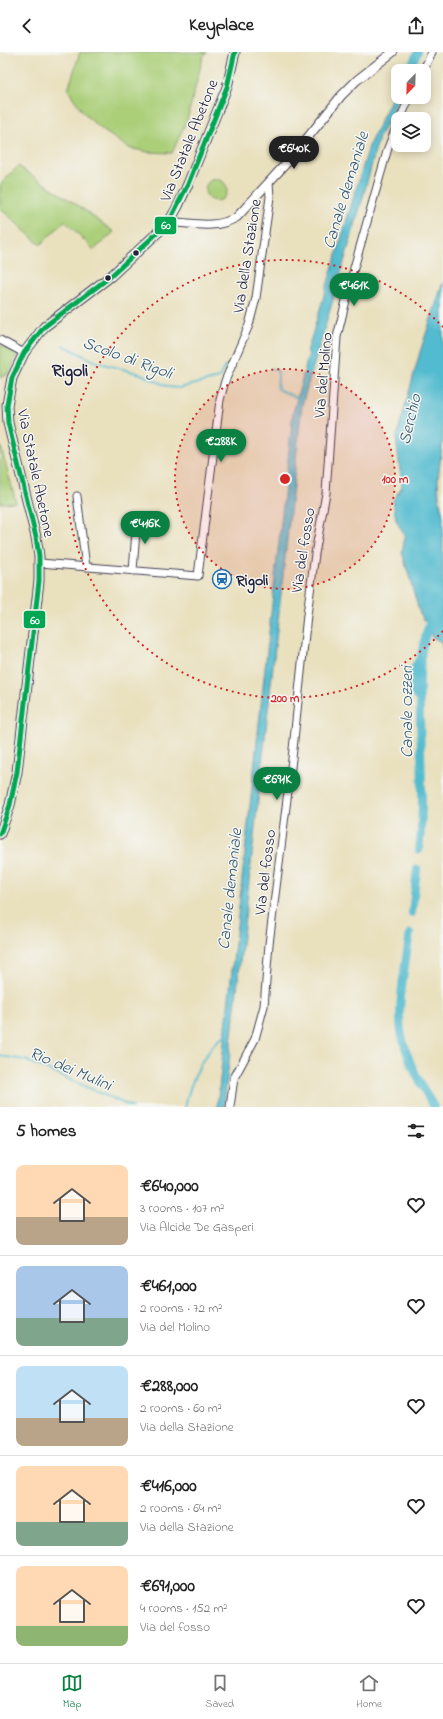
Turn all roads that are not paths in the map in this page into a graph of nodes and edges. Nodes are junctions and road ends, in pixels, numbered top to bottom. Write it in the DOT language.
graph roads {
  1 [pos="234,52"];
  2 [pos="393,52"];
  3 [pos="432,52"];
  4 [pos="426,64"];
  5 [pos="391,139"];
  6 [pos="269,183"];
  7 [pos="168,222"];
  8 [pos="0,340"];
  9 [pos="24,353"];
  10 [pos="326,493"];
  11 [pos="77,496"];
  12 [pos="137,517"];
  13 [pos="40,564"];
  14 [pos="86,567"];
  15 [pos="133,570"];
  16 [pos="0,834"];
  17 [pos="230,1107"];
  1 -- 7 [label="main road, Via Statale Abetone"];
  2 -- 6 [label="street"];
  3 -- 4 [label="street"];
  5 -- 10 [label="street, Via del Molino"];
  6 -- 7 [label="street"];
  6 -- 15 [label="street, Via della Stazione"];
  7 -- 9 [label="main road, Via Statale Abetone"];
  8 -- 9 [label="street"];
  9 -- 13 [label="main road, Via Statale Abetone"];
  10 -- 17 [label="street, Via del fosso"];
  11 -- 14 [label="street"];
  12 -- 15 [label="street"];
  13 -- 14 [label="street, Via della Stazione"];
  13 -- 16 [label="main road, Via Statale Abetone"];
  14 -- 15 [label="street, Via della Stazione"];
}
